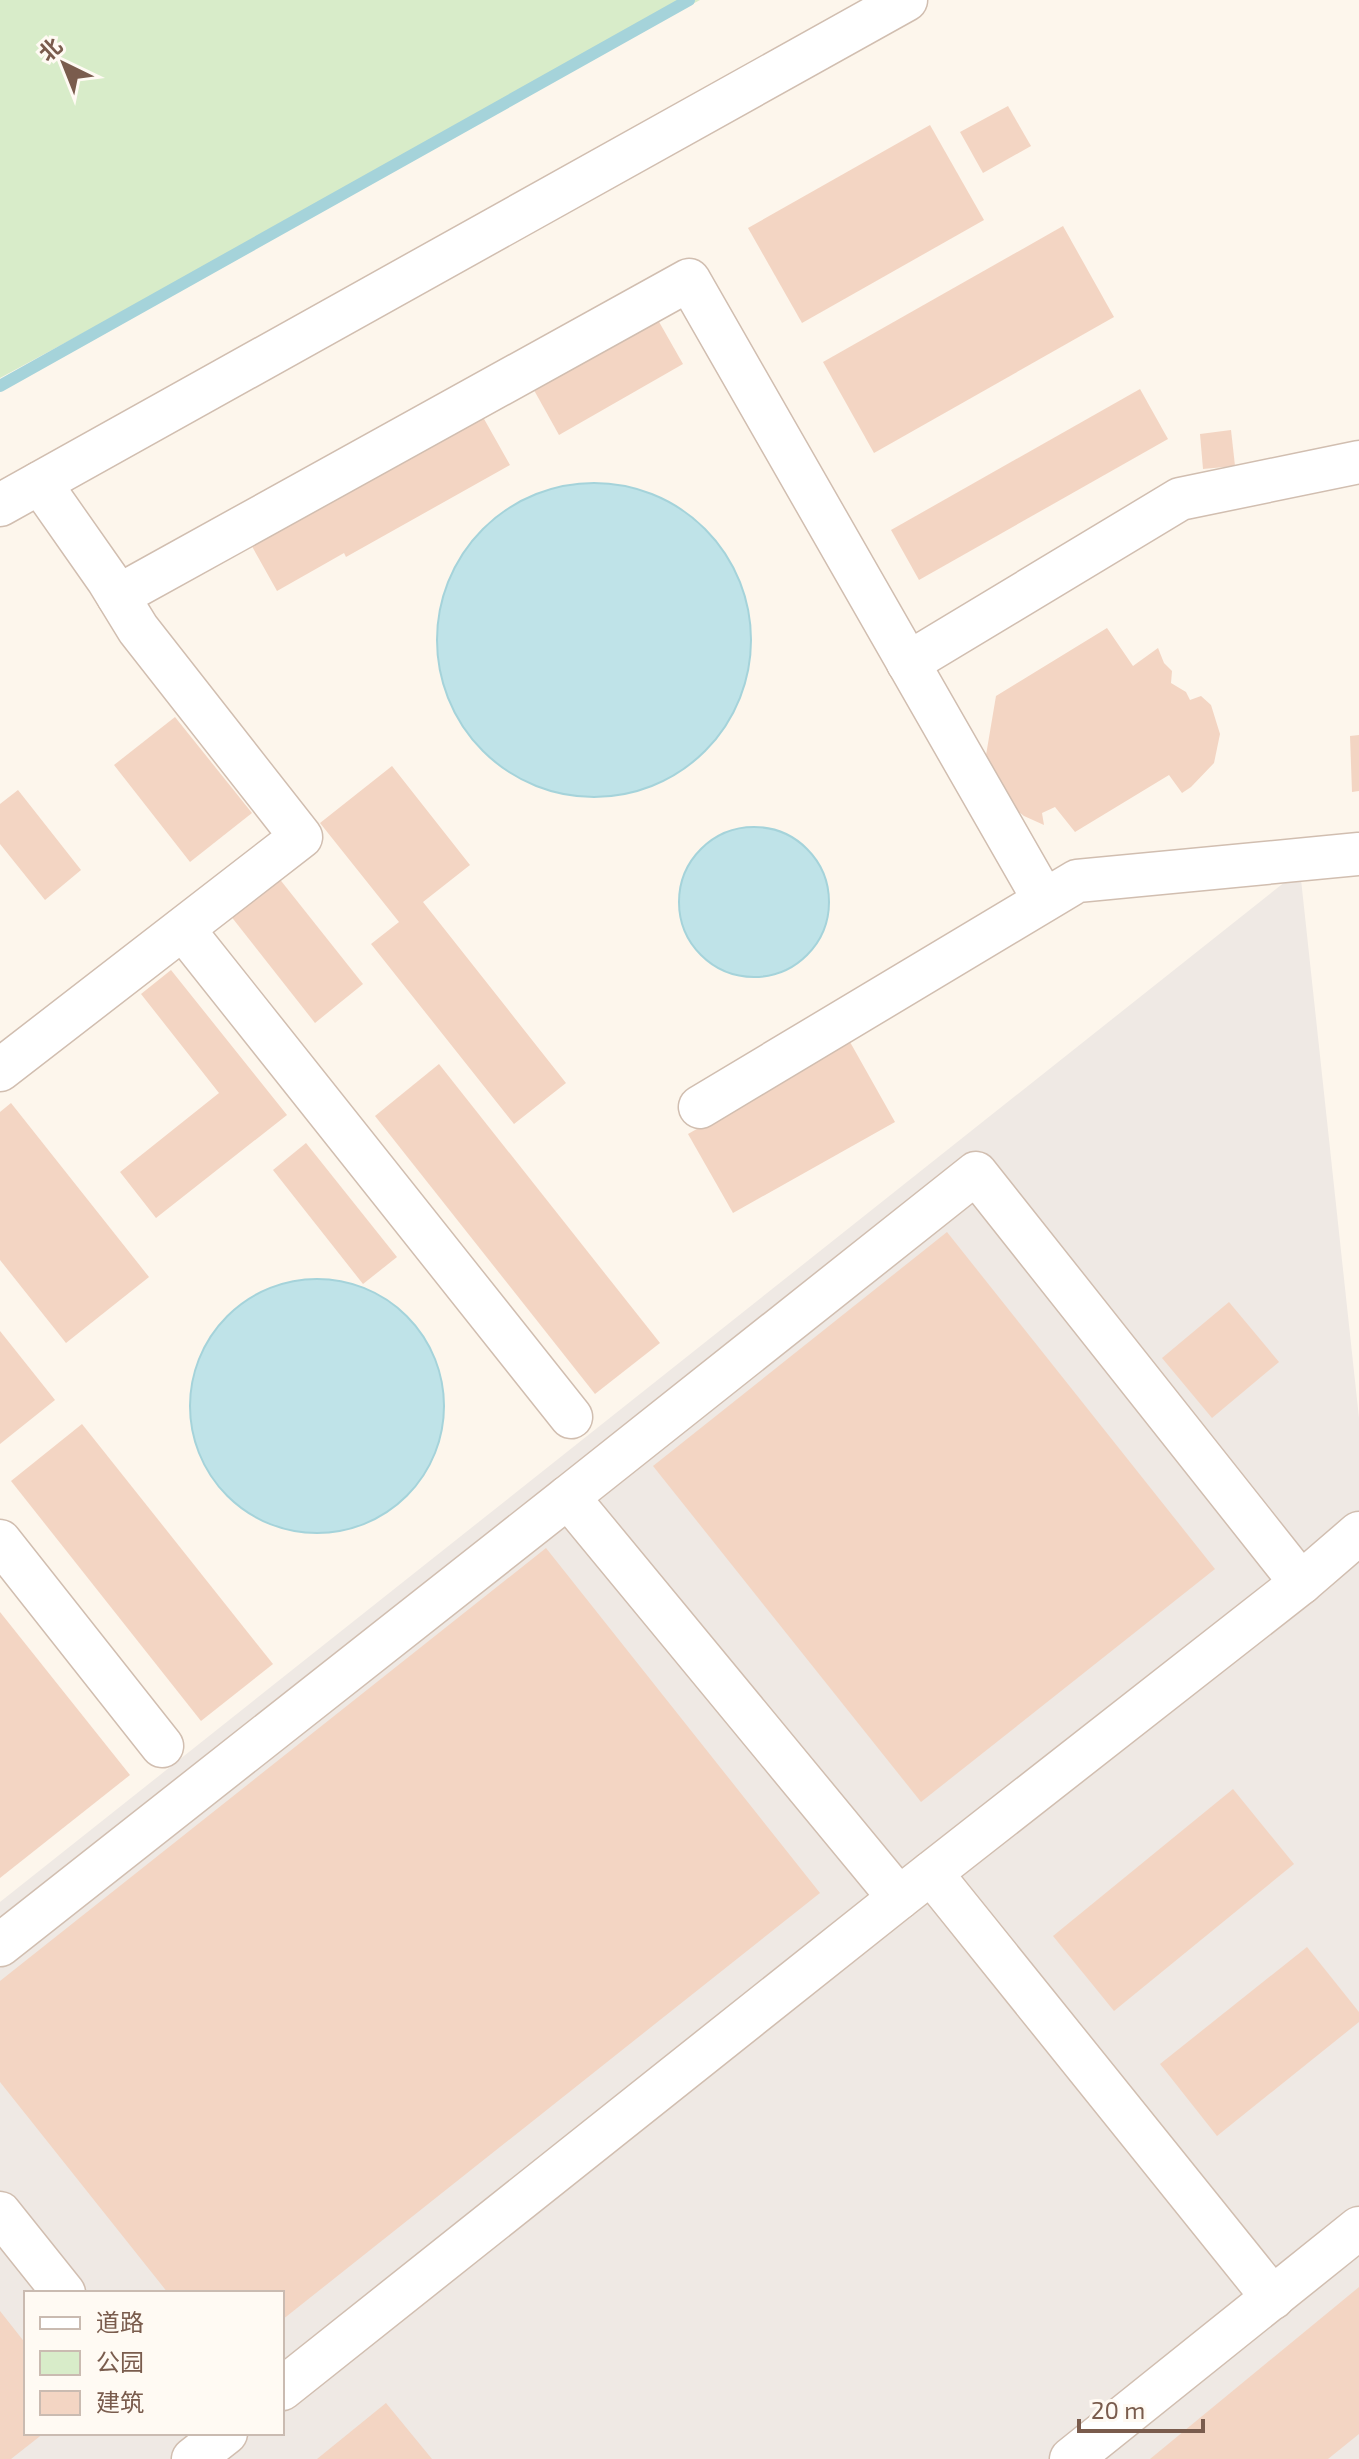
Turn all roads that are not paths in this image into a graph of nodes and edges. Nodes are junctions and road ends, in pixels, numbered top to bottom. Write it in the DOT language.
graph roads {
  1 [pos="906,0"];
  2 [pos="1359,462"];
  3 [pos="40,483"];
  4 [pos="0,505"];
  5 [pos="118,596"];
  6 [pos="908,663"];
  7 [pos="1359,854"];
  8 [pos="1044,900"];
  9 [pos="183,929"];
  10 [pos="0,1070"];
  11 [pos="700,1107"];
  12 [pos="571,1417"];
  13 [pos="568,1497"];
  14 [pos="1359,1533"];
  15 [pos="0,1541"];
  16 [pos="1301,1583"];
  17 [pos="162,1746"];
  18 [pos="931,1873"];
  19 [pos="899,1898"];
  20 [pos="0,1945"];
  21 [pos="0,2213"];
  22 [pos="1359,2228"];
  23 [pos="62,2291"];
  24 [pos="1273,2298"];
  25 [pos="284,2387"];
  26 [pos="1071,2459"];
  1 -- 3 [label="street"];
  2 -- 6 [label="street"];
  3 -- 4 [label="street"];
  3 -- 5 [label="street"];
  5 -- 6 [label="street"];
  5 -- 9 [label="street"];
  6 -- 8 [label="street"];
  7 -- 8 [label="street"];
  8 -- 11 [label="street"];
  9 -- 10 [label="street"];
  9 -- 12 [label="street"];
  13 -- 16 [label="street"];
  13 -- 19 [label="street"];
  13 -- 20 [label="street"];
  14 -- 16 [label="street"];
  15 -- 17 [label="street"];
  16 -- 18 [label="street"];
  18 -- 19 [label="street"];
  18 -- 24 [label="street"];
  19 -- 25 [label="street"];
  21 -- 23 [label="street"];
  22 -- 24 [label="street"];
  24 -- 26 [label="street"];
}
